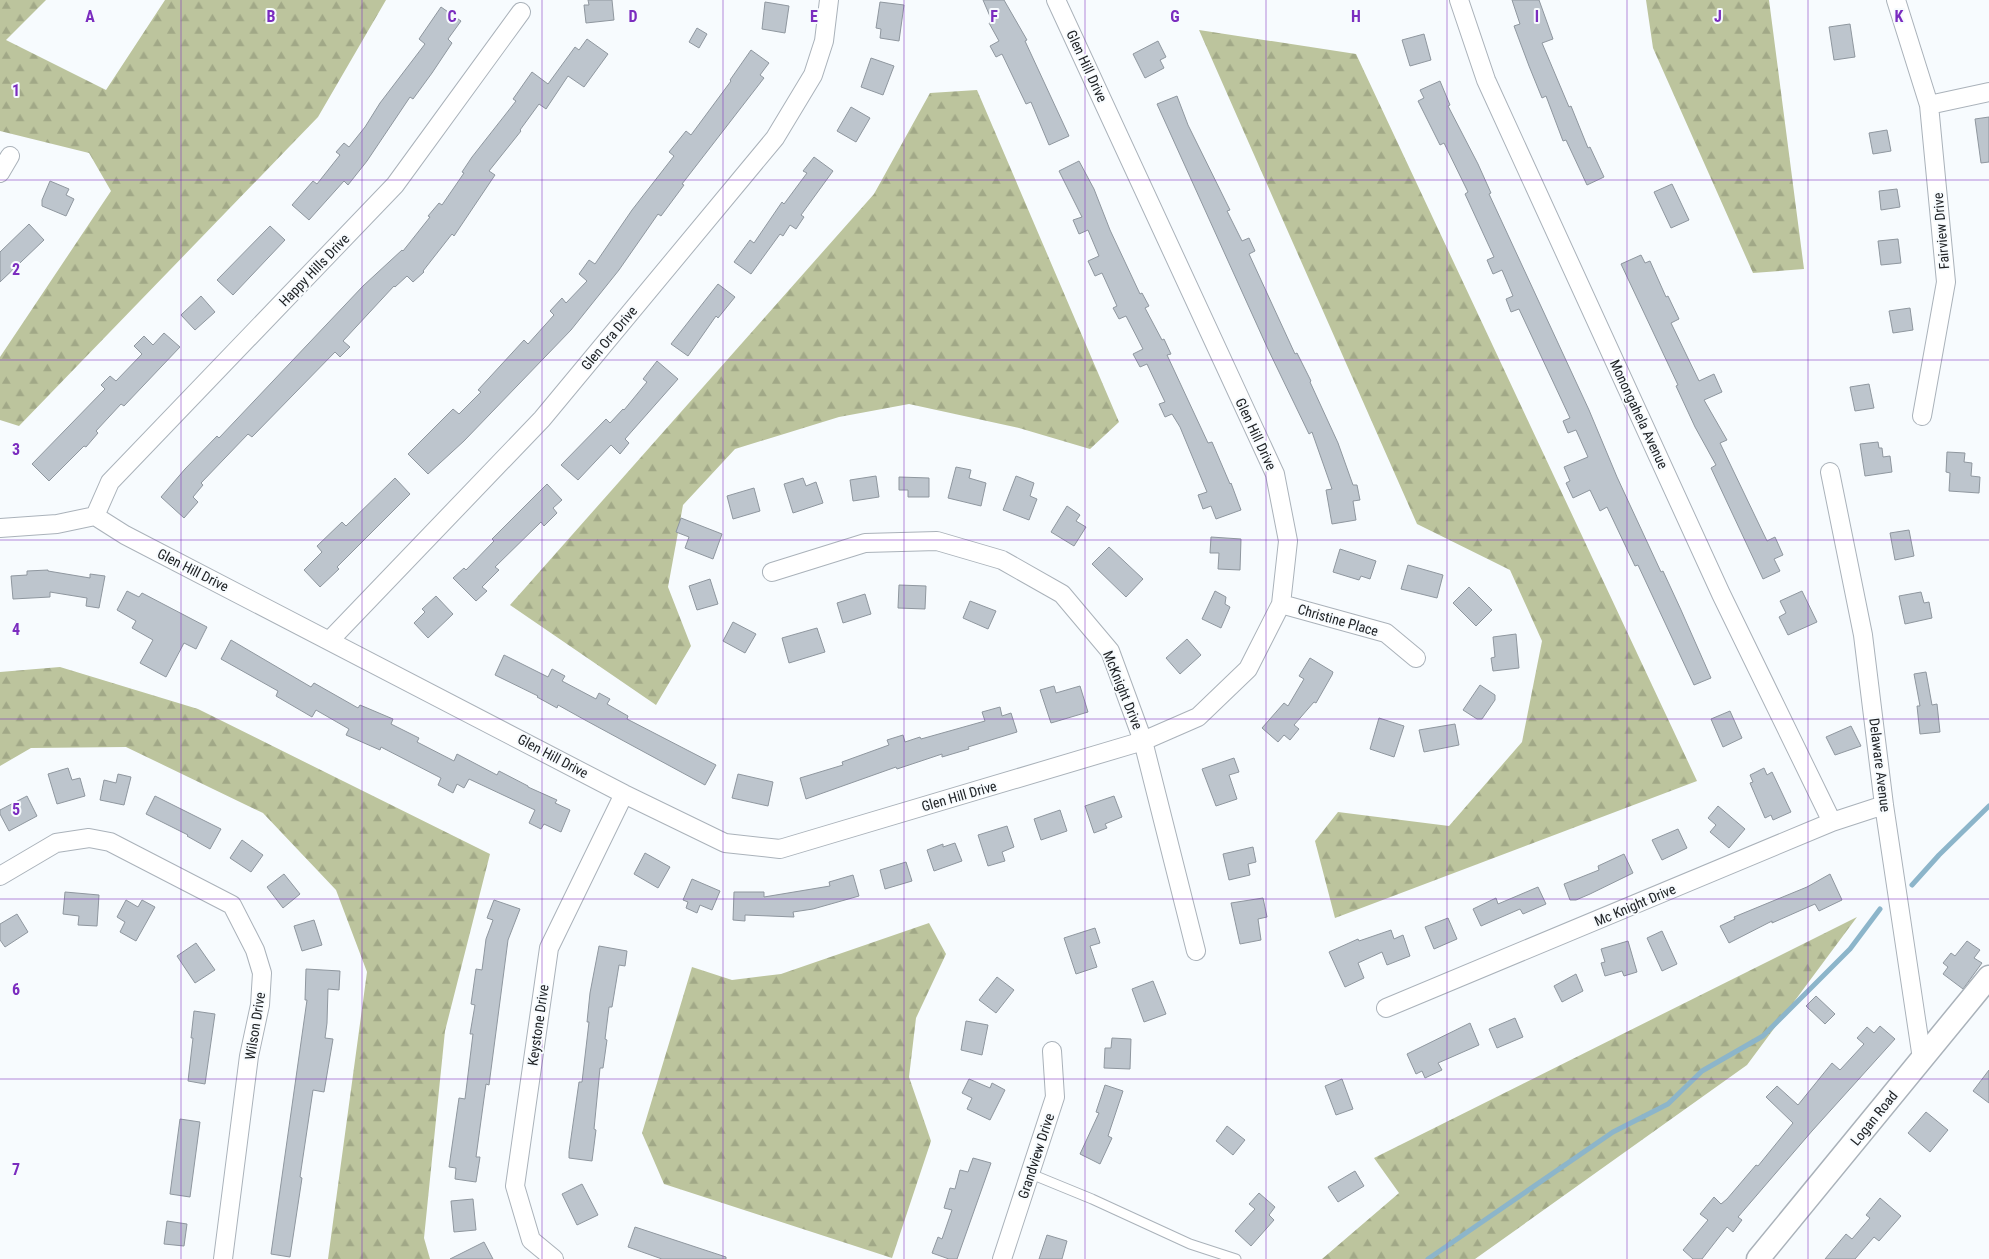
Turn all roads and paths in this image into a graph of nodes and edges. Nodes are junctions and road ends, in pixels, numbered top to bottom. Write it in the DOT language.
graph roads {
  1 [pos="829,0"];
  2 [pos="1056,0"];
  3 [pos="1459,0"];
  4 [pos="1896,0"];
  5 [pos="521,12"];
  6 [pos="1989,92"];
  7 [pos="1929,105"];
  8 [pos="10,156"];
  9 [pos="0,173"];
  10 [pos="1922,416"];
  11 [pos="1830,472"];
  12 [pos="94,516"];
  13 [pos="0,528"];
  14 [pos="772,572"];
  15 [pos="1281,604"];
  16 [pos="330,640"];
  17 [pos="1416,658"];
  18 [pos="1143,741"];
  19 [pos="624,794"];
  20 [pos="1884,805"];
  21 [pos="1832,822"];
  22 [pos="0,876"];
  23 [pos="1196,951"];
  24 [pos="1989,977"];
  25 [pos="1386,1008"];
  26 [pos="1052,1051"];
  27 [pos="1922,1059"];
  28 [pos="1031,1174"];
  29 [pos="223,1259"];
  30 [pos="554,1259"];
  31 [pos="1002,1259"];
  32 [pos="1236,1259"];
  33 [pos="1758,1259"];
  1 -- 16 [label="street, Glen Ora Drive"];
  2 -- 15 [label="street, Glen Hill Drive"];
  3 -- 21 [label="street, Monongahela Avenue"];
  4 -- 7 [label="street, Fairview Drive"];
  5 -- 12 [label="street, Happy Hills Drive"];
  6 -- 7 [label="street"];
  7 -- 10 [label="street, Fairview Drive"];
  8 -- 9 [label="street"];
  11 -- 20 [label="street, Delaware Avenue"];
  12 -- 13 [label="street"];
  12 -- 16 [label="street, Glen Hill Drive"];
  14 -- 18 [label="street, McKnight Drive"];
  15 -- 17 [label="street, Christine Place"];
  15 -- 18 [label="street, Glen Hill Drive"];
  16 -- 19 [label="street, Glen Hill Drive"];
  18 -- 19 [label="street, Glen Hill Drive"];
  18 -- 23 [label="street, McKnight Drive"];
  19 -- 30 [label="street, Keystone Drive"];
  20 -- 21 [label="street, Mc Knight Drive"];
  20 -- 27 [label="street, Delaware Avenue"];
  21 -- 25 [label="street, Mc Knight Drive"];
  22 -- 29 [label="street, Wilson Drive"];
  24 -- 27 [label="street, Logan Road"];
  26 -- 28 [label="street, Grandview Drive"];
  27 -- 33 [label="street, Logan Road"];
  28 -- 31 [label="street, Grandview Drive"];
  28 -- 32 [label="lane"];
}
